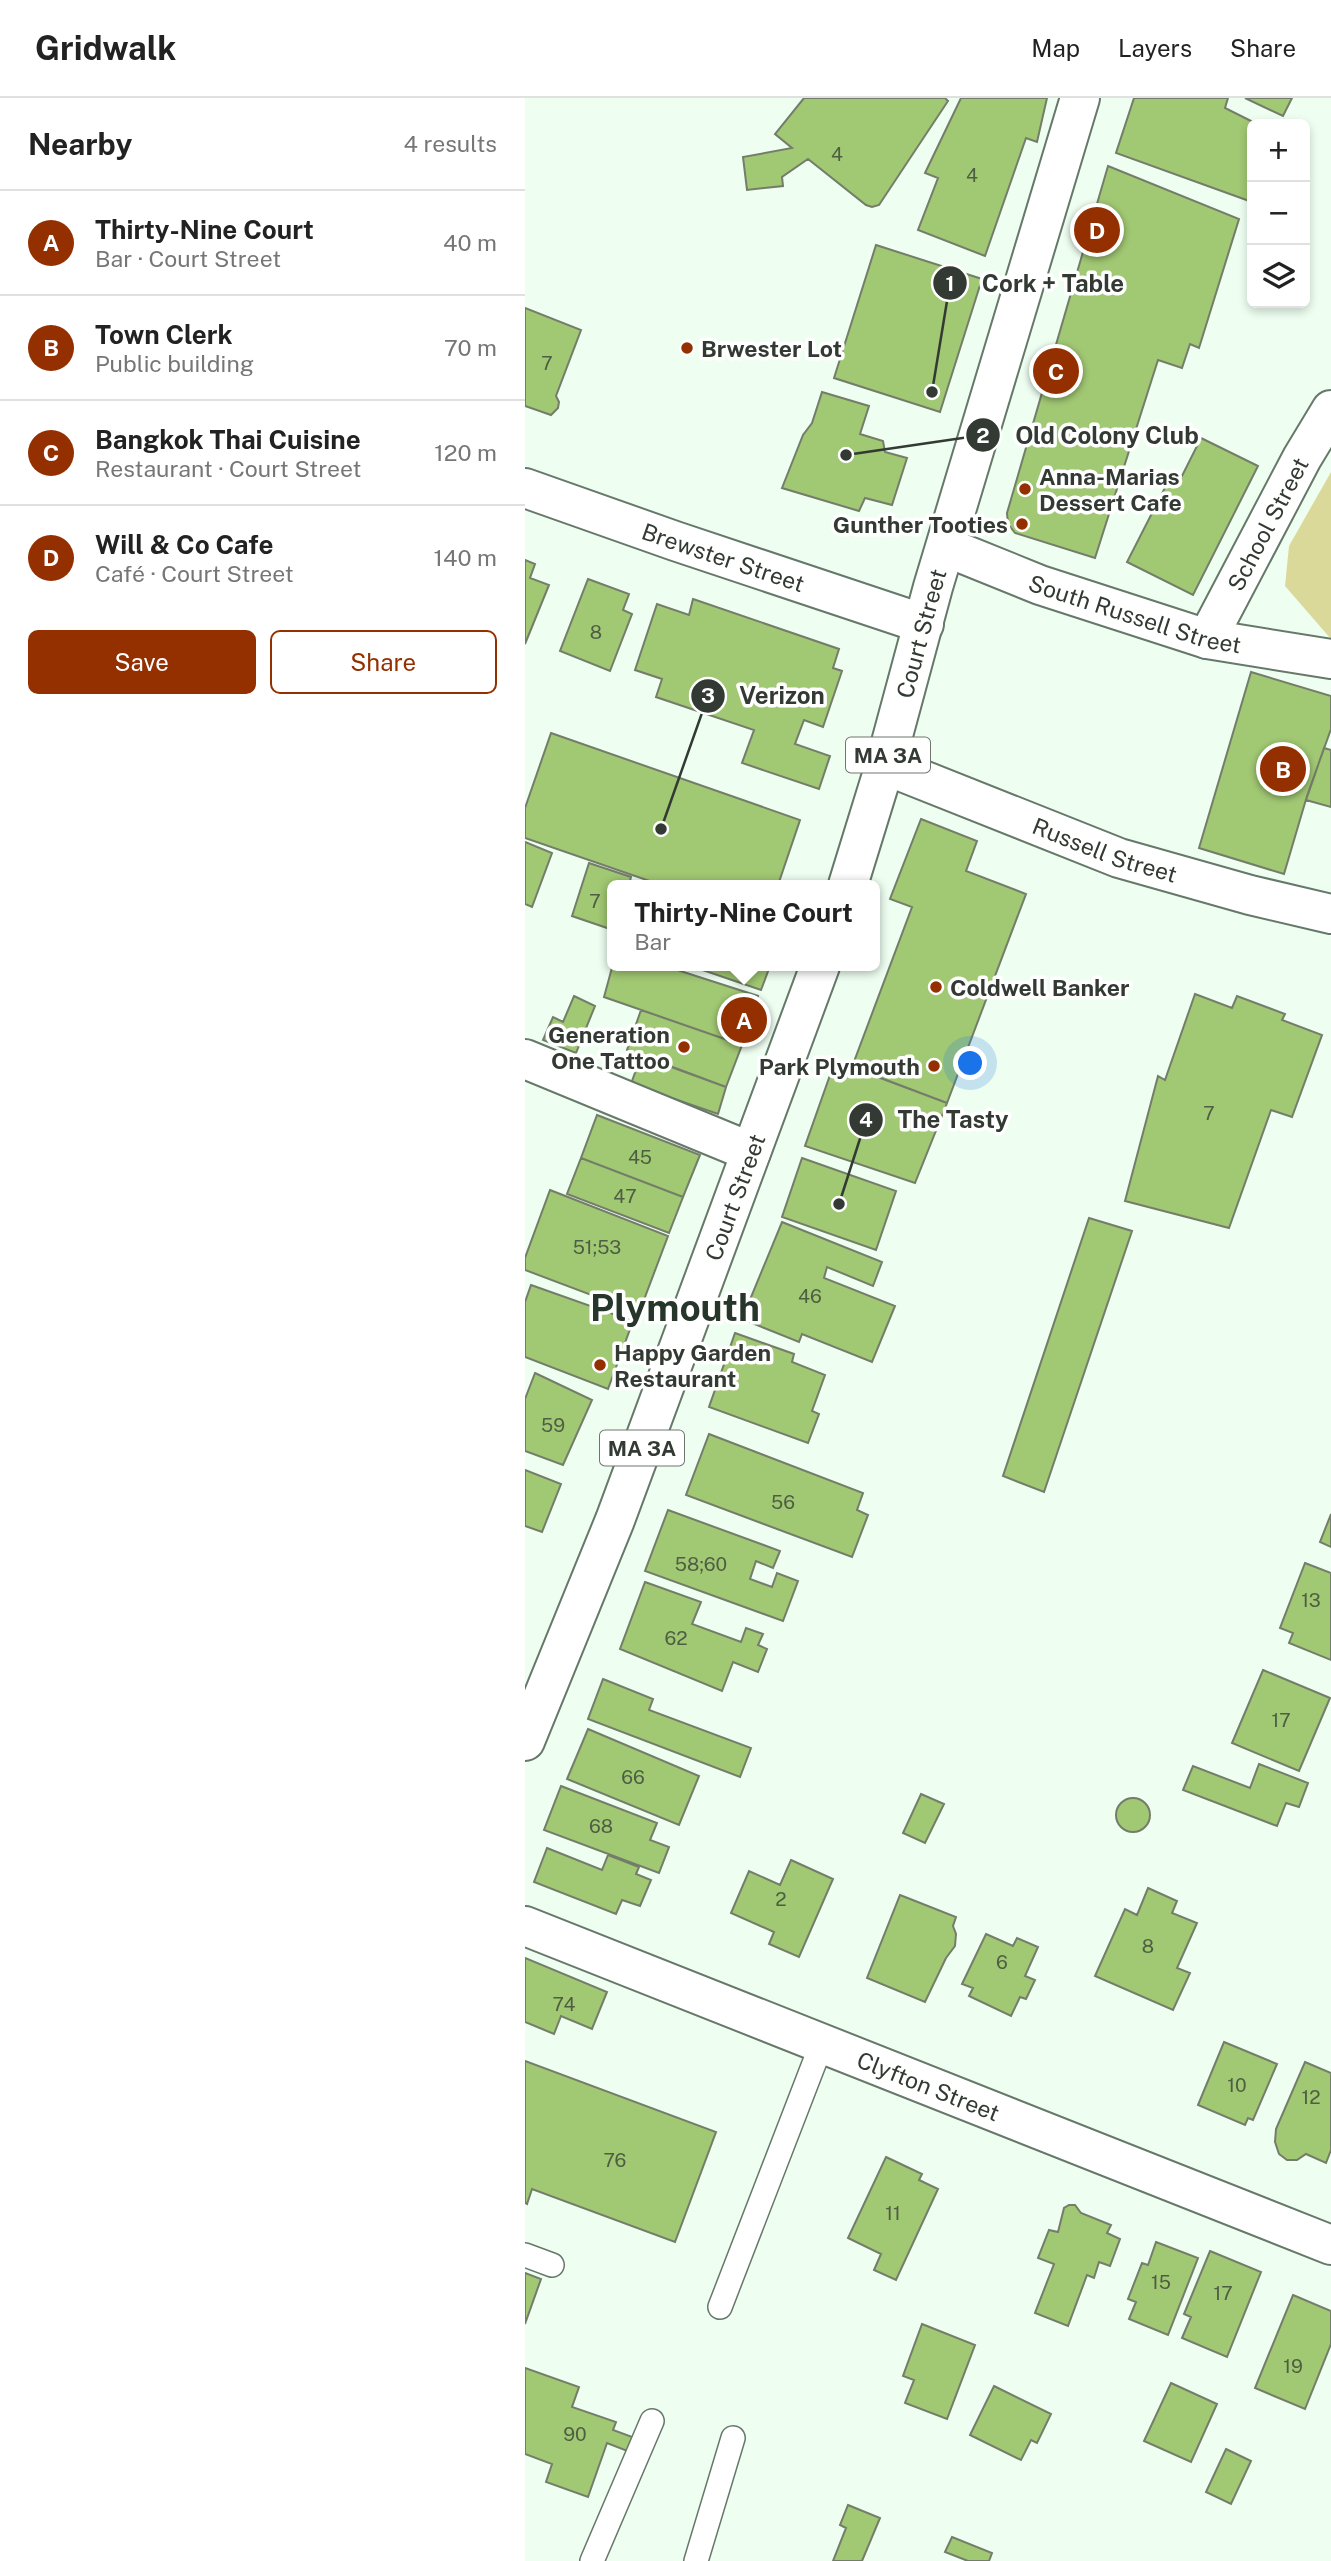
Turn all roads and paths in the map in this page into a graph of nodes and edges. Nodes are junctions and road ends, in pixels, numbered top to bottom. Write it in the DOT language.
graph roads {
  1 [pos="1080,98"];
  2 [pos="1331,410"];
  3 [pos="525,488"];
  4 [pos="946,547"];
  5 [pos="924,624"];
  6 [pos="1207,639"];
  7 [pos="1331,659"];
  8 [pos="885,765"];
  9 [pos="850,880"];
  10 [pos="1331,914"];
  11 [pos="818,971"];
  12 [pos="525,1059"];
  13 [pos="751,1152"];
  14 [pos="533,1701"];
  15 [pos="525,1741"];
  16 [pos="525,1926"];
  17 [pos="822,2043"];
  18 [pos="1331,2245"];
  19 [pos="525,2255"];
  20 [pos="552,2265"];
  21 [pos="720,2307"];
  22 [pos="652,2421"];
  23 [pos="733,2438"];
  24 [pos="592,2561"];
  25 [pos="696,2561"];
  1 -- 4 [label="street, Court Street / MA 3A"];
  2 -- 6 [label="street, School Street"];
  3 -- 5 [label="street, Brewster Street"];
  4 -- 5 [label="street, Court Street / MA 3A"];
  4 -- 6 [label="street, South Russell Street"];
  5 -- 8 [label="street, Court Street / MA 3A"];
  6 -- 7 [label="street, South Russell Street"];
  8 -- 9 [label="street, Court Street / MA 3A"];
  8 -- 10 [label="street, Russell Street"];
  11 -- 13 [label="street, Court Street / MA 3A"];
  12 -- 13 [label="street"];
  13 -- 14 [label="street, Court Street / MA 3A"];
  14 -- 15 [label="street, Court Street / MA 3A"];
  16 -- 17 [label="street, Clyfton Street"];
  17 -- 18 [label="street, Clyfton Street"];
  17 -- 21 [label="lane"];
  19 -- 20 [label="lane"];
  22 -- 24 [label="lane"];
  23 -- 25 [label="lane"];
}
